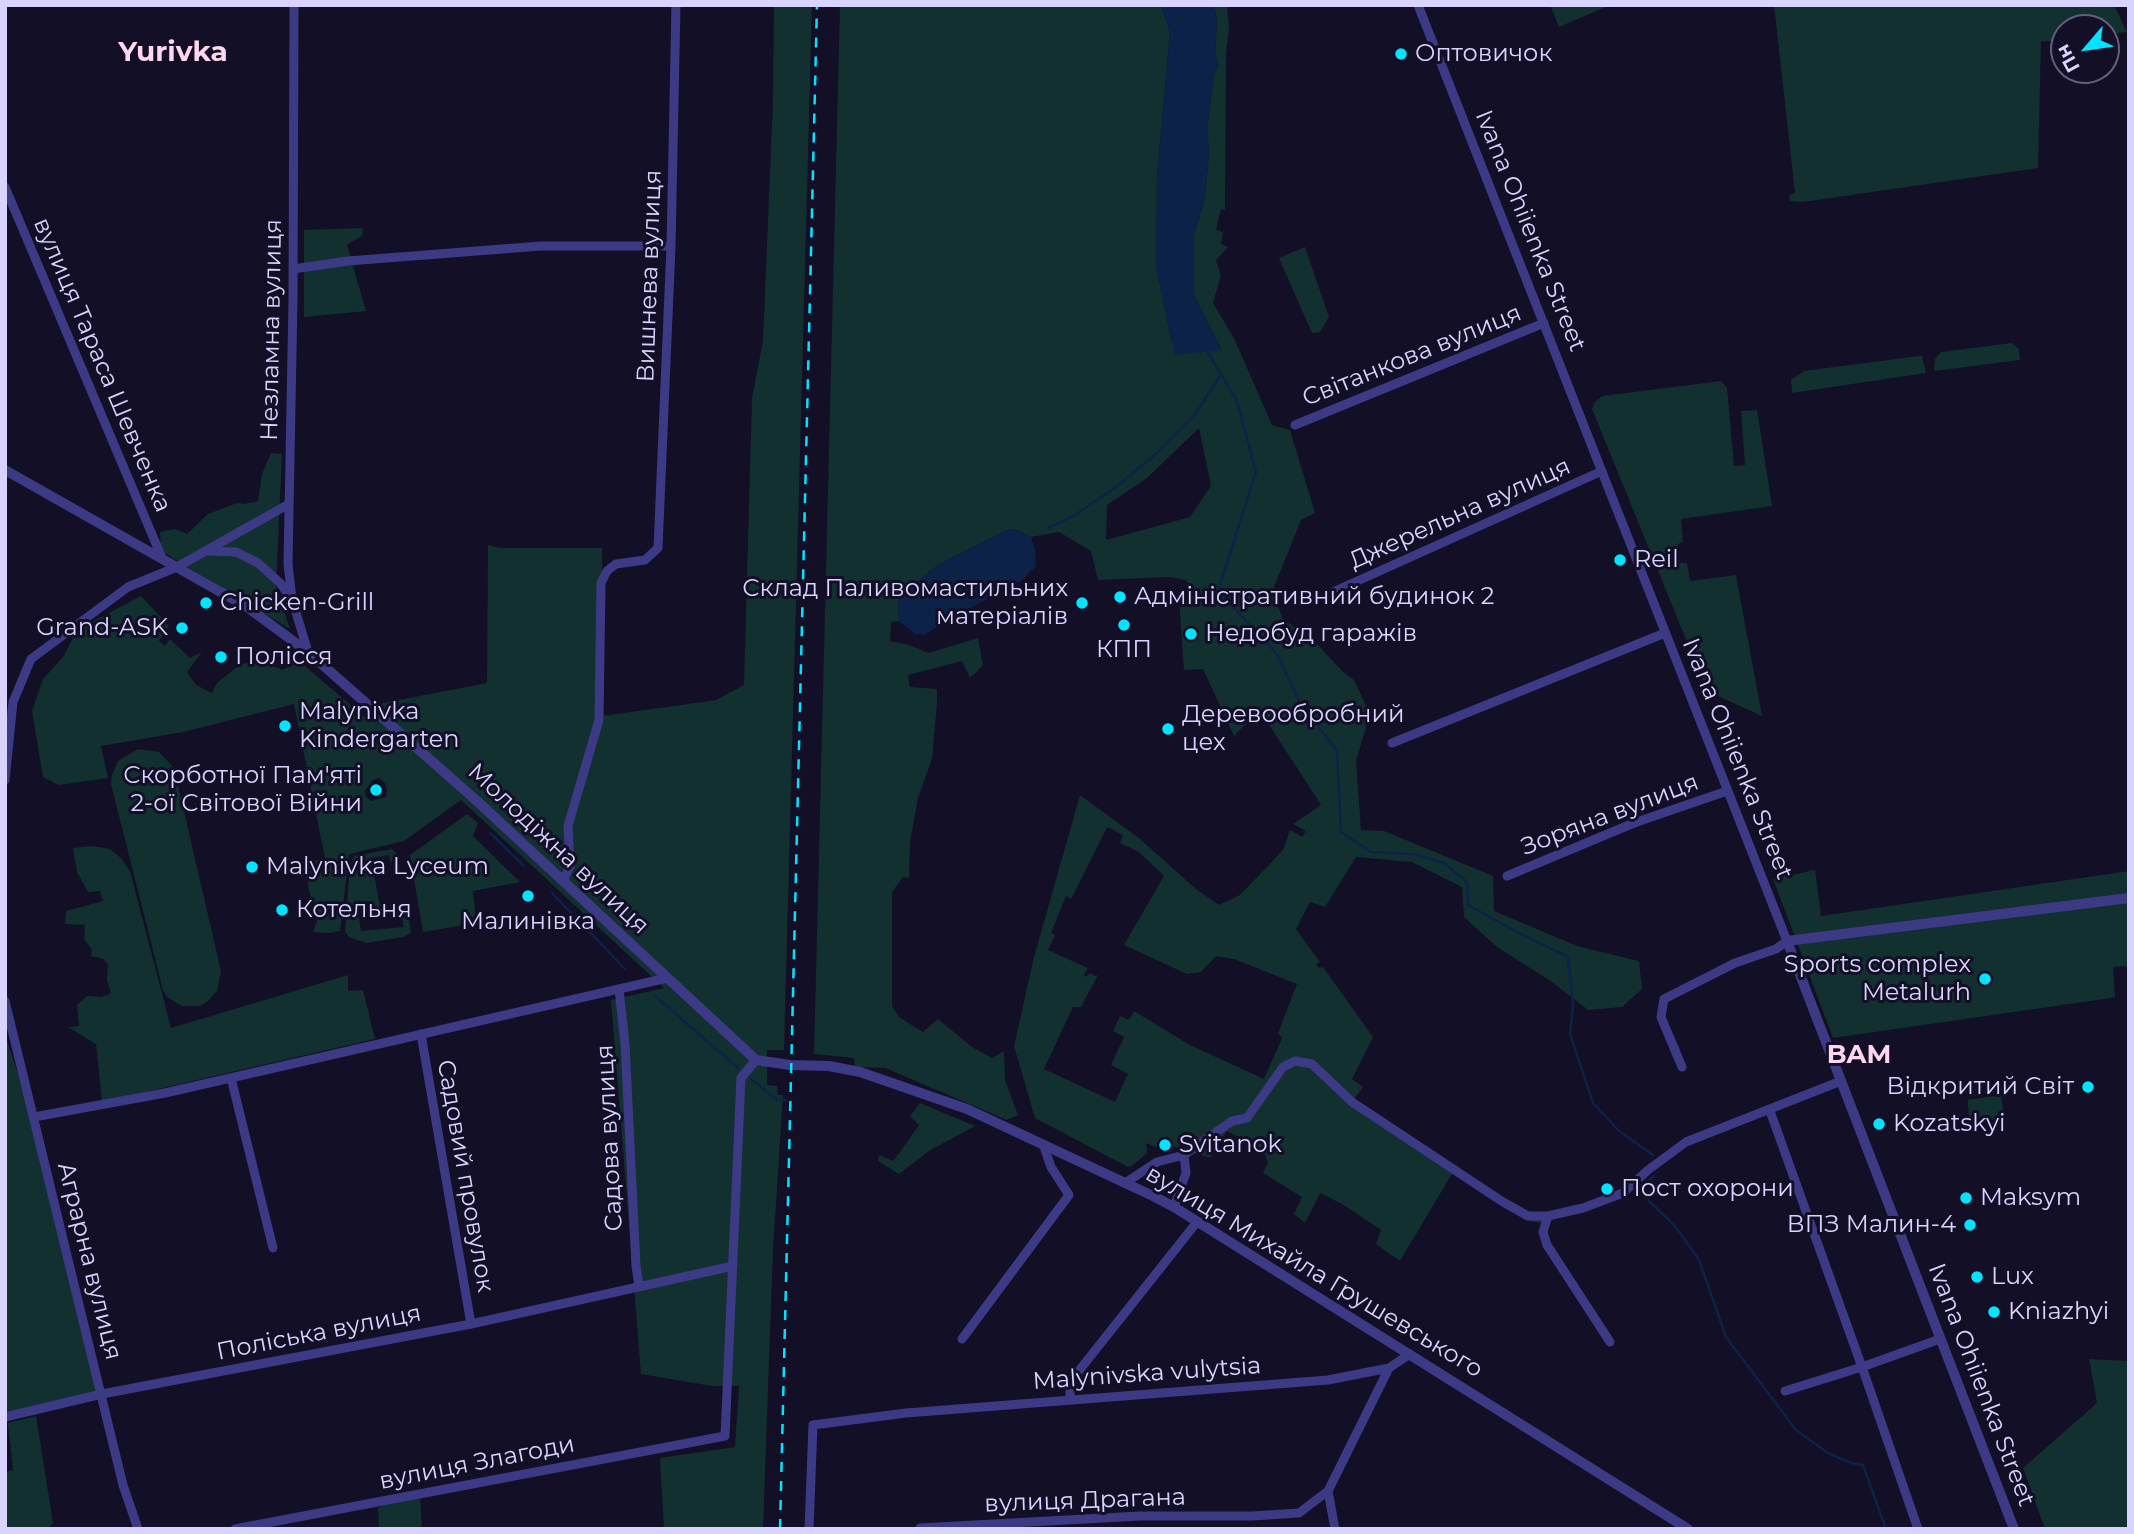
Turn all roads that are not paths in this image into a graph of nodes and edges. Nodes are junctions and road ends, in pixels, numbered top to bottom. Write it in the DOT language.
graph roads {
  1 [pos="294,5"];
  2 [pos="676,5"];
  3 [pos="1418,5"];
  4 [pos="5,187"];
  5 [pos="671,246"];
  6 [pos="293,270"];
  7 [pos="1544,323"];
  8 [pos="1295,425"];
  9 [pos="5,470"];
  10 [pos="1602,471"];
  11 [pos="289,504"];
  12 [pos="206,551"];
  13 [pos="162,558"];
  14 [pos="177,566"];
  15 [pos="1333,592"];
  16 [pos="292,599"];
  17 [pos="1665,633"];
  18 [pos="308,652"];
  19 [pos="1392,743"];
  20 [pos="5,780"];
  21 [pos="1727,791"];
  22 [pos="1507,876"];
  23 [pos="562,881"];
  24 [pos="2129,898"];
  25 [pos="1787,941"];
  26 [pos="667,978"];
  27 [pos="619,989"];
  28 [pos="5,1001"];
  29 [pos="421,1034"];
  30 [pos="757,1060"];
  31 [pos="1682,1067"];
  32 [pos="231,1078"];
  33 [pos="1841,1081"];
  34 [pos="1770,1111"];
  35 [pos="34,1117"];
  36 [pos="1043,1144"];
  37 [pos="1184,1155"];
  38 [pos="1125,1182"];
  39 [pos="1174,1207"];
  40 [pos="1548,1216"];
  41 [pos="1197,1222"];
  42 [pos="273,1248"];
  43 [pos="733,1266"];
  44 [pos="639,1286"];
  45 [pos="471,1324"];
  46 [pos="962,1339"];
  47 [pos="1940,1339"];
  48 [pos="1610,1342"];
  49 [pos="1410,1354"];
  50 [pos="1861,1367"];
  51 [pos="1389,1368"];
  52 [pos="1786,1391"];
  53 [pos="102,1394"];
  54 [pos="1070,1399"];
  55 [pos="5,1417"];
  56 [pos="1328,1491"];
  57 [pos="920,1528"];
  58 [pos="138,1529"];
  59 [pos="235,1529"];
  60 [pos="809,1529"];
  61 [pos="1335,1529"];
  62 [pos="1688,1529"];
  63 [pos="1919,1529"];
  64 [pos="2014,1529"];
  1 -- 6 [label="street, Незламна вулиця"];
  2 -- 5 [label="street, Вишнева вулиця"];
  3 -- 7 [label="street, Ivana Ohiienka Street"];
  4 -- 13 [label="street, вулиця Тараса Шевченка"];
  5 -- 6 [label="street"];
  5 -- 23 [label="street, Вишнева вулиця"];
  6 -- 11 [label="street, Незламна вулиця"];
  7 -- 8 [label="street, Світанкова вулиця"];
  7 -- 10 [label="street, Ivana Ohiienka Street"];
  9 -- 13 [label="street, Молодіжна вулиця"];
  10 -- 15 [label="street, Джерельна вулиця"];
  10 -- 17 [label="street, Ivana Ohiienka Street"];
  11 -- 12 [label="street"];
  11 -- 16 [label="street, Незламна вулиця"];
  12 -- 14 [label="street"];
  12 -- 16 [label="street"];
  13 -- 14 [label="street, Молодіжна вулиця"];
  14 -- 18 [label="street, Молодіжна вулиця"];
  14 -- 20 [label="street"];
  16 -- 18 [label="street, Незламна вулиця"];
  17 -- 19 [label="street"];
  17 -- 21 [label="street, Ivana Ohiienka Street"];
  18 -- 23 [label="street, Молодіжна вулиця"];
  21 -- 22 [label="street, Зоряна вулиця"];
  21 -- 25 [label="street, Ivana Ohiienka Street"];
  23 -- 26 [label="street, Молодіжна вулиця"];
  24 -- 25 [label="street"];
  25 -- 31 [label="street"];
  25 -- 33 [label="street, Ivana Ohiienka Street"];
  26 -- 27 [label="street"];
  26 -- 30 [label="street, Молодіжна вулиця"];
  27 -- 29 [label="street"];
  27 -- 44 [label="street, Садова вулиця"];
  28 -- 35 [label="street, Аграрна вулиця"];
  29 -- 32 [label="street"];
  29 -- 45 [label="street, Садовий провулок"];
  30 -- 36 [label="street, вулиця Михайла Грушевського"];
  30 -- 43 [label="street"];
  32 -- 35 [label="street"];
  32 -- 42 [label="street"];
  33 -- 34 [label="street"];
  33 -- 47 [label="street, Ivana Ohiienka Street"];
  34 -- 40 [label="street"];
  34 -- 50 [label="street"];
  35 -- 53 [label="street, Аграрна вулиця"];
  36 -- 38 [label="street, вулиця Михайла Грушевського"];
  36 -- 46 [label="street"];
  37 -- 38 [label="street, вулиця Михайла Грушевського"];
  37 -- 39 [label="street"];
  37 -- 40 [label="street, вулиця Михайла Грушевського"];
  38 -- 39 [label="street, вулиця Михайла Грушевського"];
  39 -- 41 [label="street, вулиця Михайла Грушевського"];
  40 -- 48 [label="street"];
  41 -- 49 [label="street, вулиця Михайла Грушевського"];
  41 -- 54 [label="street"];
  43 -- 44 [label="street, Поліська вулиця"];
  43 -- 59 [label="street, вулиця Злагоди"];
  44 -- 45 [label="street, Поліська вулиця"];
  45 -- 53 [label="street, Поліська вулиця"];
  47 -- 50 [label="street"];
  47 -- 64 [label="street, Ivana Ohiienka Street"];
  49 -- 51 [label="street"];
  49 -- 62 [label="street, вулиця Михайла Грушевського"];
  50 -- 52 [label="street"];
  50 -- 63 [label="street"];
  51 -- 54 [label="street, Malynivska vulytsia"];
  51 -- 56 [label="street"];
  53 -- 55 [label="street, Поліська вулиця"];
  53 -- 58 [label="street, Аграрна вулиця"];
  54 -- 60 [label="street, Malynivska vulytsia"];
  56 -- 57 [label="street, вулиця Драгана"];
  56 -- 61 [label="street"];
}
